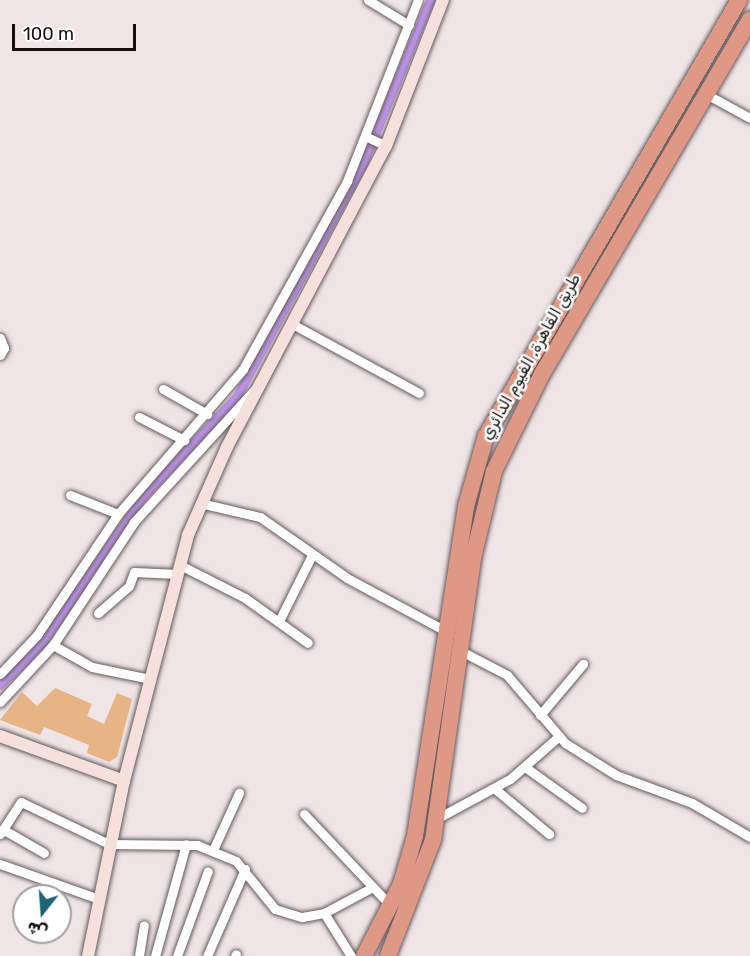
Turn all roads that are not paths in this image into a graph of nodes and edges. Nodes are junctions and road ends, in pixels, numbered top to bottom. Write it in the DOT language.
graph roads {
  1 [pos="368,0"];
  2 [pos="418,0"];
  3 [pos="443,0"];
  4 [pos="739,0"];
  5 [pos="750,20"];
  6 [pos="409,25"];
  7 [pos="688,83"];
  8 [pos="706,94"];
  9 [pos="750,118"];
  10 [pos="375,141"];
  11 [pos="296,326"];
  12 [pos="0,338"];
  13 [pos="0,355"];
  14 [pos="268,375"];
  15 [pos="163,389"];
  16 [pos="419,393"];
  17 [pos="207,414"];
  18 [pos="139,417"];
  19 [pos="184,440"];
  20 [pos="70,495"];
  21 [pos="200,503"];
  22 [pos="118,514"];
  23 [pos="312,555"];
  24 [pos="179,570"];
  25 [pos="98,613"];
  26 [pos="279,621"];
  27 [pos="446,631"];
  28 [pos="308,643"];
  29 [pos="53,645"];
  30 [pos="454,657"];
  31 [pos="583,664"];
  32 [pos="0,674"];
  33 [pos="150,679"];
  34 [pos="0,702"];
  35 [pos="540,715"];
  36 [pos="443,716"];
  37 [pos="0,736"];
  38 [pos="558,737"];
  39 [pos="525,768"];
  40 [pos="124,781"];
  41 [pos="494,788"];
  42 [pos="239,793"];
  43 [pos="582,808"];
  44 [pos="304,814"];
  45 [pos="436,819"];
  46 [pos="2,832"];
  47 [pos="549,834"];
  48 [pos="750,837"];
  49 [pos="109,844"];
  50 [pos="186,844"];
  51 [pos="213,850"];
  52 [pos="44,853"];
  53 [pos="0,864"];
  54 [pos="244,869"];
  55 [pos="208,871"];
  56 [pos="372,888"];
  57 [pos="99,899"];
  58 [pos="392,906"];
  59 [pos="324,913"];
  60 [pos="144,925"];
  61 [pos="88,956"];
  62 [pos="139,956"];
  63 [pos="155,956"];
  64 [pos="177,956"];
  65 [pos="207,956"];
  66 [pos="351,956"];
  67 [pos="364,956"];
  68 [pos="387,956"];
  1 -- 6 [label="street"];
  2 -- 6 [label="street"];
  3 -- 10 [label="street"];
  4 -- 7 [label="highway, طريق القاهرة, الفيوم الدائري"];
  5 -- 8 [label="highway, طريق القاهرة, الفيوم الدائري"];
  6 -- 10 [label="street"];
  7 -- 8 [label="highway"];
  7 -- 27 [label="highway, طريق القاهرة, الفيوم الدائري"];
  8 -- 9 [label="street"];
  8 -- 30 [label="highway, طريق القاهرة, الفيوم الدائري"];
  10 -- 11 [label="street"];
  10 -- 17 [label="street"];
  11 -- 14 [label="street"];
  11 -- 16 [label="street"];
  12 -- 13 [label="street"];
  14 -- 21 [label="street"];
  14 -- 29 [label="street"];
  15 -- 17 [label="street"];
  17 -- 19 [label="street"];
  18 -- 19 [label="street"];
  19 -- 22 [label="street"];
  20 -- 22 [label="street"];
  21 -- 23 [label="street"];
  21 -- 24 [label="street"];
  22 -- 32 [label="street"];
  23 -- 26 [label="street"];
  23 -- 27 [label="street"];
  24 -- 25 [label="street"];
  24 -- 26 [label="street"];
  24 -- 33 [label="street"];
  26 -- 28 [label="street"];
  27 -- 30 [label="highway, طريق القاهرة, الفيوم الدائري"];
  29 -- 33 [label="street"];
  29 -- 34 [label="street"];
  30 -- 35 [label="street"];
  30 -- 36 [label="highway, طريق القاهرة, الفيوم الدائري"];
  31 -- 35 [label="street"];
  33 -- 40 [label="street"];
  35 -- 38 [label="street"];
  36 -- 45 [label="highway, طريق القاهرة, الفيوم الدائري"];
  36 -- 58 [label="highway, طريق القاهرة, الفيوم الدائري"];
  37 -- 40 [label="street"];
  38 -- 39 [label="street"];
  38 -- 48 [label="street"];
  39 -- 41 [label="street"];
  39 -- 43 [label="street"];
  40 -- 49 [label="street"];
  41 -- 45 [label="street"];
  41 -- 47 [label="street"];
  42 -- 51 [label="street"];
  44 -- 56 [label="street"];
  45 -- 68 [label="highway, طريق القاهرة, الفيوم الدائري"];
  46 -- 49 [label="street"];
  46 -- 52 [label="street"];
  49 -- 50 [label="street"];
  49 -- 57 [label="street"];
  50 -- 51 [label="street"];
  50 -- 63 [label="street"];
  51 -- 54 [label="street"];
  53 -- 57 [label="street"];
  54 -- 59 [label="street"];
  54 -- 65 [label="street"];
  55 -- 64 [label="street"];
  56 -- 58 [label="street"];
  56 -- 59 [label="street"];
  57 -- 61 [label="street"];
  58 -- 67 [label="highway, طريق القاهرة, الفيوم الدائري"];
  59 -- 66 [label="street"];
  60 -- 62 [label="street"];
}
